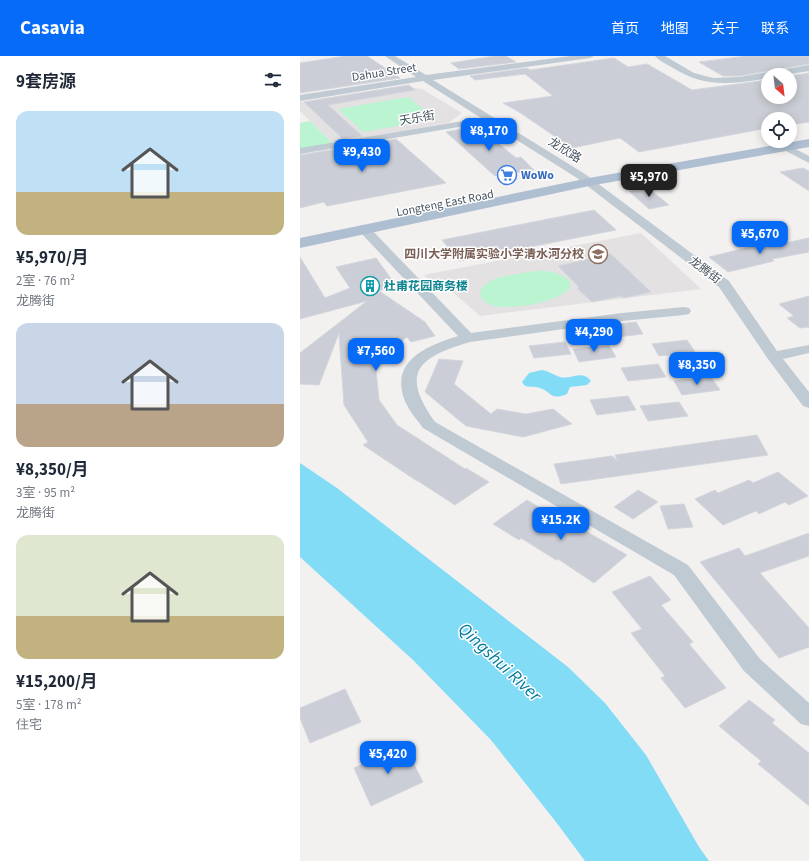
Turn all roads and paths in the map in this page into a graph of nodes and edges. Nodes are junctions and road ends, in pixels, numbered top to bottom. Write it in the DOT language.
graph roads {
  1 [pos="389,56"];
  2 [pos="398,56"];
  3 [pos="590,56"];
  4 [pos="659,56"];
  5 [pos="809,68"];
  6 [pos="429,78"];
  7 [pos="300,98"];
  8 [pos="490,119"];
  9 [pos="809,136"];
  10 [pos="797,139"];
  11 [pos="797,142"];
  12 [pos="809,143"];
  13 [pos="761,147"];
  14 [pos="793,148"];
  15 [pos="300,151"];
  16 [pos="809,160"];
  17 [pos="592,181"];
  18 [pos="364,229"];
  19 [pos="300,233"];
  20 [pos="300,243"];
  21 [pos="684,311"];
  22 [pos="468,338"];
  23 [pos="809,349"];
  24 [pos="774,356"];
  25 [pos="809,403"];
  26 [pos="809,717"];
  1 -- 6 [label="street"];
  2 -- 6 [label="street"];
  3 -- 6 [label="street, Dahua Street"];
  4 -- 5 [label="street"];
  6 -- 7 [label="street, Dahua Street"];
  6 -- 8 [label="street, 龙欣路"];
  6 -- 17 [label="street"];
  8 -- 15 [label="street, 天乐街"];
  8 -- 17 [label="street, 龙欣路"];
  9 -- 10 [label="main road"];
  11 -- 12 [label="main road"];
  13 -- 17 [label="main road"];
  14 -- 16 [label="street"];
  17 -- 18 [label="main road, Longteng East Road"];
  17 -- 19 [label="main road, Longteng East Road"];
  17 -- 24 [label="street, 龙腾街"];
  18 -- 20 [label="main road, Longteng East Road"];
  18 -- 22 [label="street"];
  21 -- 22 [label="street"];
  22 -- 26 [label="street"];
  23 -- 24 [label="street"];
  24 -- 25 [label="street, 龙腾街"];
}
